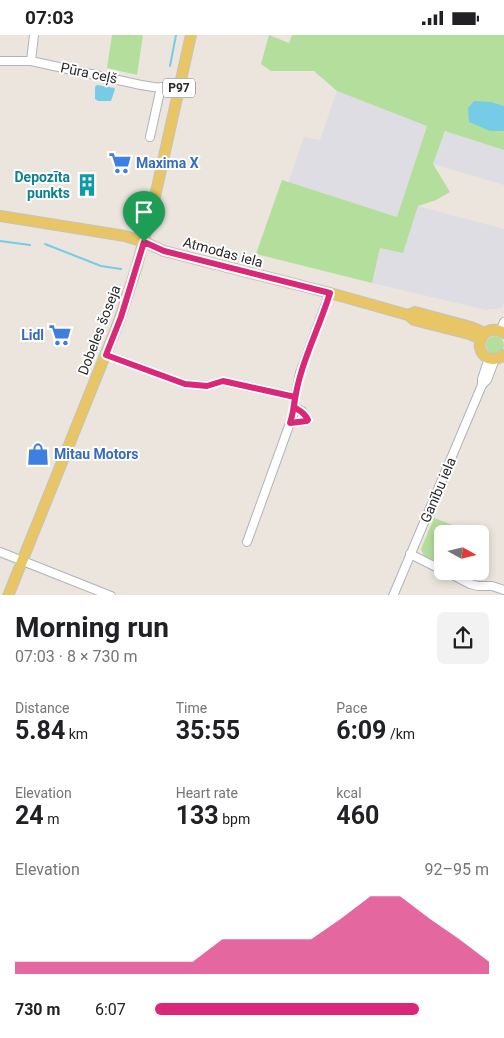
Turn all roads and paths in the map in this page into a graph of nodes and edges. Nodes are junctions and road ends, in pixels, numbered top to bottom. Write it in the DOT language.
graph roads {
  1 [pos="34,35"];
  2 [pos="191,35"];
  3 [pos="0,61"];
  4 [pos="31,61"];
  5 [pos="161,87"];
  6 [pos="179,91"];
  7 [pos="150,137"];
  8 [pos="0,216"];
  9 [pos="144,242"];
  10 [pos="330,293"];
  11 [pos="503,329"];
  12 [pos="483,336"];
  13 [pos="106,355"];
  14 [pos="496,357"];
  15 [pos="295,397"];
  16 [pos="294,407"];
  17 [pos="290,423"];
  18 [pos="247,542"];
  19 [pos="0,552"];
  20 [pos="410,555"];
  21 [pos="22,561"];
  22 [pos="434,566"];
  23 [pos="462,580"];
  24 [pos="504,591"];
  25 [pos="8,595"];
  26 [pos="111,595"];
  27 [pos="393,595"];
  1 -- 4 [label="street"];
  2 -- 6 [label="main road, Dobeles šoseja / P97"];
  3 -- 4 [label="street, Pūra ceļš"];
  4 -- 5 [label="street, Pūra ceļš"];
  5 -- 6 [label="street, Pūra ceļš"];
  5 -- 7 [label="street"];
  6 -- 9 [label="main road, Dobeles šoseja / P97"];
  8 -- 9 [label="main road, Atmodas iela"];
  9 -- 10 [label="main road, Atmodas iela"];
  9 -- 13 [label="main road, Dobeles šoseja / P97"];
  10 -- 12 [label="main road, Atmodas iela"];
  10 -- 15 [label="street"];
  11 -- 12 [label="main road"];
  12 -- 14 [label="main road"];
  13 -- 15 [label="street"];
  13 -- 21 [label="main road, Dobeles šoseja / P97"];
  14 -- 20 [label="street, Ganību iela"];
  15 -- 16 [label="street"];
  16 -- 17 [label="street"];
  16 -- 17 [label="street"];
  17 -- 18 [label="street"];
  19 -- 21 [label="street"];
  20 -- 22 [label="street"];
  20 -- 27 [label="street, Ganību iela"];
  21 -- 25 [label="main road, Dobeles šoseja / P97"];
  21 -- 26 [label="street"];
  23 -- 24 [label="street"];
}
